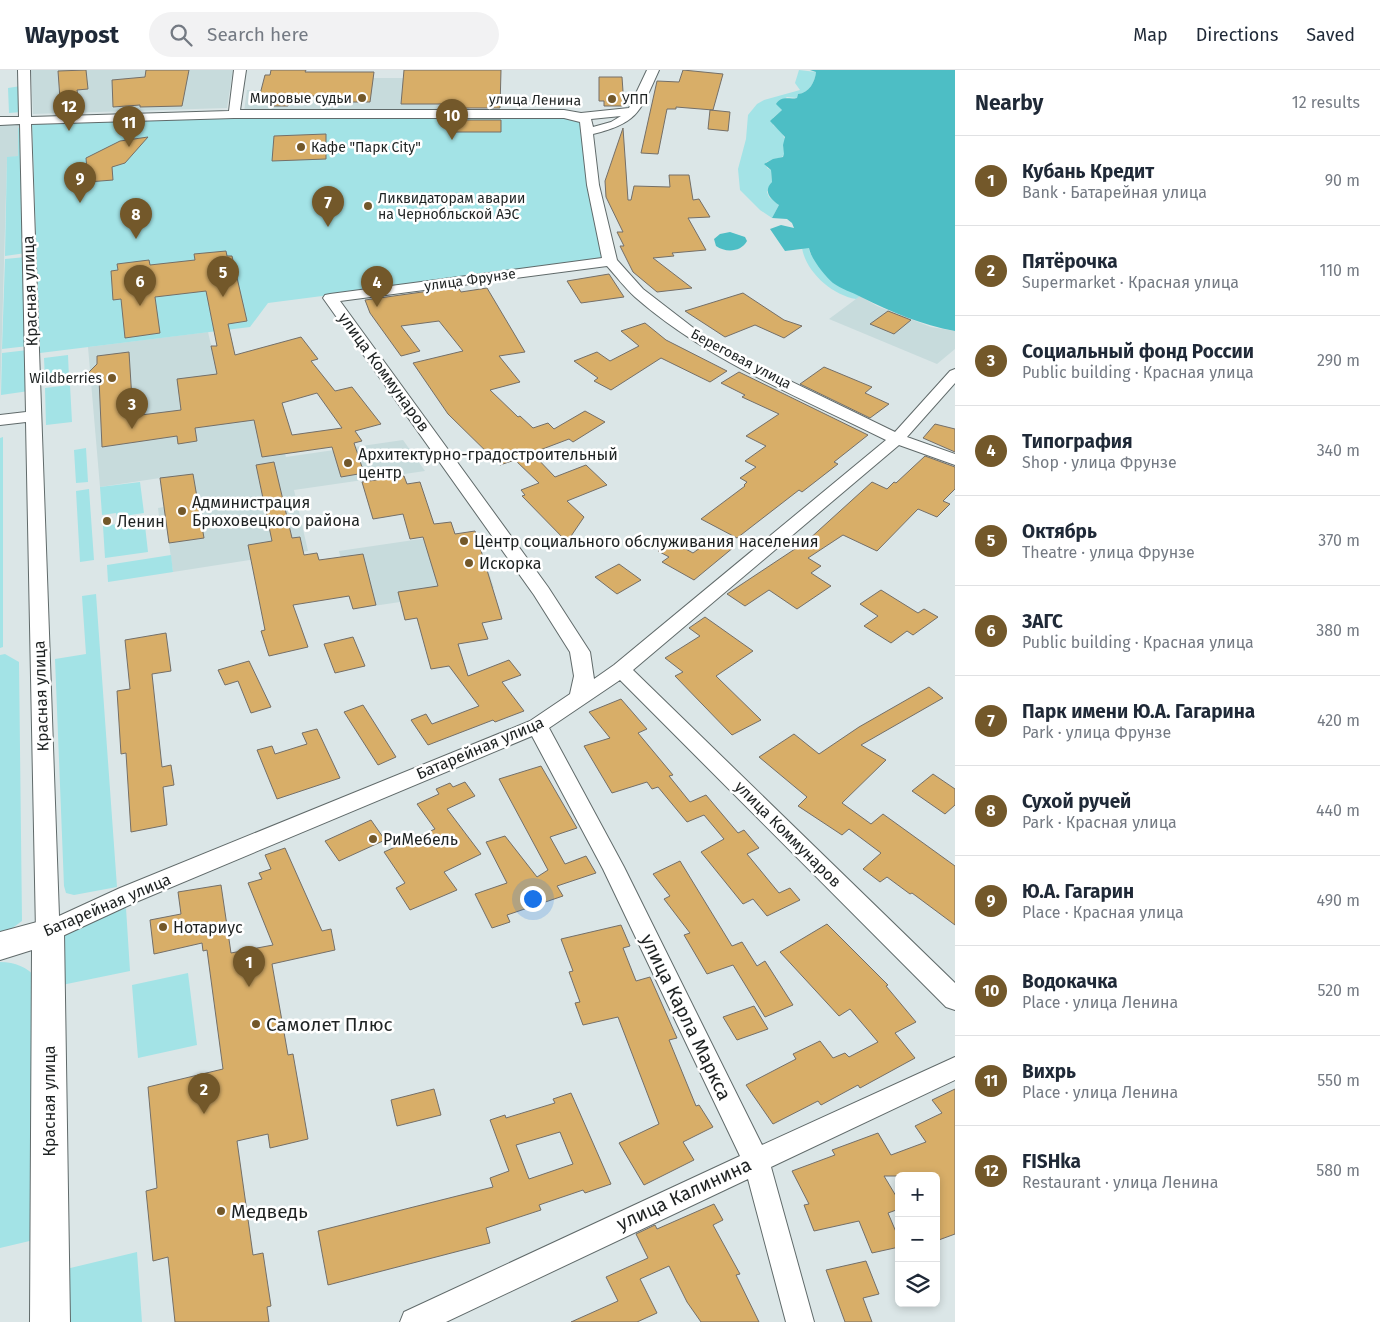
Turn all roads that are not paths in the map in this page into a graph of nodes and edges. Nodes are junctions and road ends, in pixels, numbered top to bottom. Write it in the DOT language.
graph roads {
  1 [pos="24,70"];
  2 [pos="240,70"];
  3 [pos="653,70"];
  4 [pos="634,111"];
  5 [pos="234,114"];
  6 [pos="581,117"];
  7 [pos="26,120"];
  8 [pos="0,121"];
  9 [pos="587,132"];
  10 [pos="610,262"];
  11 [pos="330,298"];
  12 [pos="955,374"];
  13 [pos="34,416"];
  14 [pos="0,420"];
  15 [pos="897,438"];
  16 [pos="955,460"];
  17 [pos="620,670"];
  18 [pos="578,699"];
  19 [pos="537,726"];
  20 [pos="48,932"];
  21 [pos="0,946"];
  22 [pos="955,999"];
  23 [pos="955,1068"];
  24 [pos="756,1160"];
  25 [pos="50,1322"];
  26 [pos="414,1322"];
  27 [pos="800,1322"];
  1 -- 7 [label="street, Красная улица"];
  2 -- 5 [label="street"];
  3 -- 4 [label="street"];
  4 -- 6 [label="street, улица Ленина"];
  4 -- 9 [label="street"];
  5 -- 6 [label="street, улица Ленина"];
  5 -- 7 [label="street, улица Ленина"];
  6 -- 9 [label="street, Береговая улица"];
  7 -- 8 [label="street, улица Ленина"];
  7 -- 13 [label="street, Красная улица"];
  9 -- 10 [label="street, Береговая улица"];
  10 -- 11 [label="street, улица Фрунзе"];
  10 -- 15 [label="street, Береговая улица"];
  11 -- 18 [label="street, улица Коммунаров"];
  12 -- 15 [label="street, Батарейная улица"];
  13 -- 14 [label="street"];
  13 -- 20 [label="street, Красная улица"];
  15 -- 16 [label="street, Береговая улица"];
  15 -- 17 [label="street, Батарейная улица"];
  17 -- 18 [label="street, Батарейная улица"];
  17 -- 22 [label="street, улица Коммунаров"];
  18 -- 19 [label="street, Батарейная улица"];
  19 -- 20 [label="street, Батарейная улица"];
  19 -- 24 [label="street, улица Карла Маркса"];
  20 -- 21 [label="street, Батарейная улица"];
  20 -- 25 [label="street, Красная улица"];
  23 -- 24 [label="street, улица Калинина"];
  24 -- 26 [label="street, улица Калинина"];
  24 -- 27 [label="street, улица Карла Маркса"];
}
